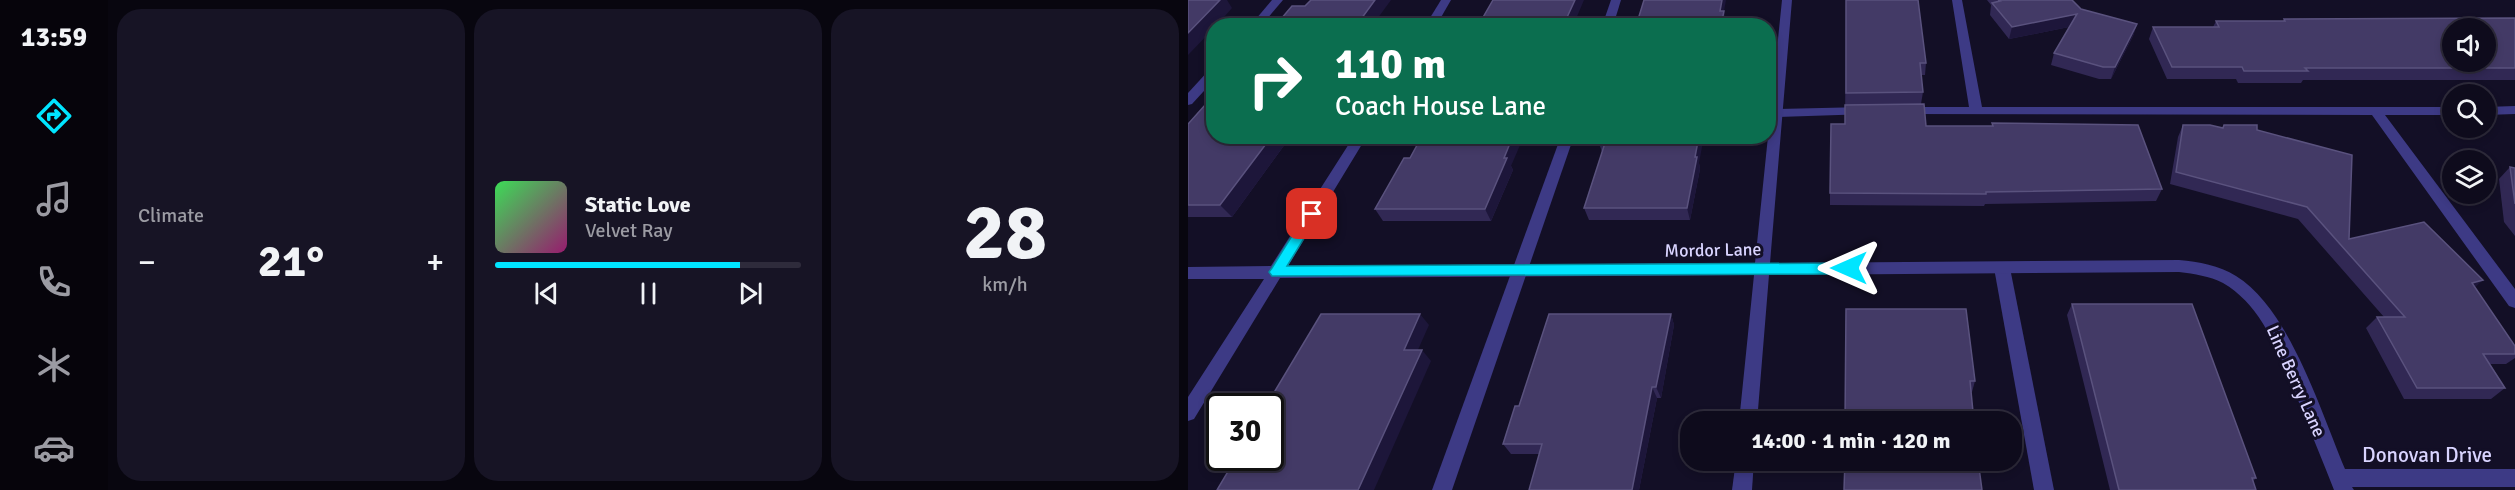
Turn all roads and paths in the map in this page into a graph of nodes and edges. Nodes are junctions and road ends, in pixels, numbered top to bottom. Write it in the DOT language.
graph roads {
  1 [pos="1278,0"];
  2 [pos="1446,0"];
  3 [pos="1616,0"];
  4 [pos="1787,0"];
  5 [pos="1957,0"];
  6 [pos="1263,18"];
  7 [pos="1435,18"];
  8 [pos="1610,18"];
  9 [pos="1206,81"];
  10 [pos="1188,101"];
  11 [pos="1976,110"];
  12 [pos="2515,110"];
  13 [pos="2442,111"];
  14 [pos="2496,111"];
  15 [pos="2376,112"];
  16 [pos="1778,113"];
  17 [pos="1776,132"];
  18 [pos="1356,144"];
  19 [pos="1565,144"];
  20 [pos="1775,144"];
  21 [pos="2002,267"];
  22 [pos="1762,269"];
  23 [pos="1276,272"];
  24 [pos="1520,272"];
  25 [pos="1188,273"];
  26 [pos="2235,281"];
  27 [pos="2515,301"];
  28 [pos="1749,411"];
  29 [pos="1188,413"];
  30 [pos="1744,471"];
  31 [pos="2515,478"];
  32 [pos="2341,484"];
  33 [pos="1442,490"];
  34 [pos="1742,490"];
  35 [pos="2044,490"];
  1 -- 6 [label="street"];
  2 -- 7 [label="street"];
  3 -- 8 [label="street"];
  4 -- 16 [label="street"];
  5 -- 11 [label="street"];
  9 -- 10 [label="street"];
  11 -- 15 [label="street"];
  11 -- 16 [label="street"];
  12 -- 14 [label="street"];
  13 -- 15 [label="street"];
  15 -- 27 [label="street"];
  16 -- 17 [label="street"];
  18 -- 23 [label="street"];
  19 -- 24 [label="street"];
  20 -- 22 [label="street"];
  21 -- 22 [label="street, Mordor Lane"];
  21 -- 26 [label="street, Mordor Lane"];
  21 -- 35 [label="street"];
  22 -- 24 [label="street, Mordor Lane"];
  22 -- 28 [label="street"];
  23 -- 24 [label="street, Mordor Lane"];
  23 -- 25 [label="street, Mordor Lane"];
  23 -- 29 [label="street"];
  24 -- 33 [label="street"];
  26 -- 32 [label="street, Line Berry Lane"];
  30 -- 34 [label="street"];
  31 -- 32 [label="street, Donovan Drive"];
}
